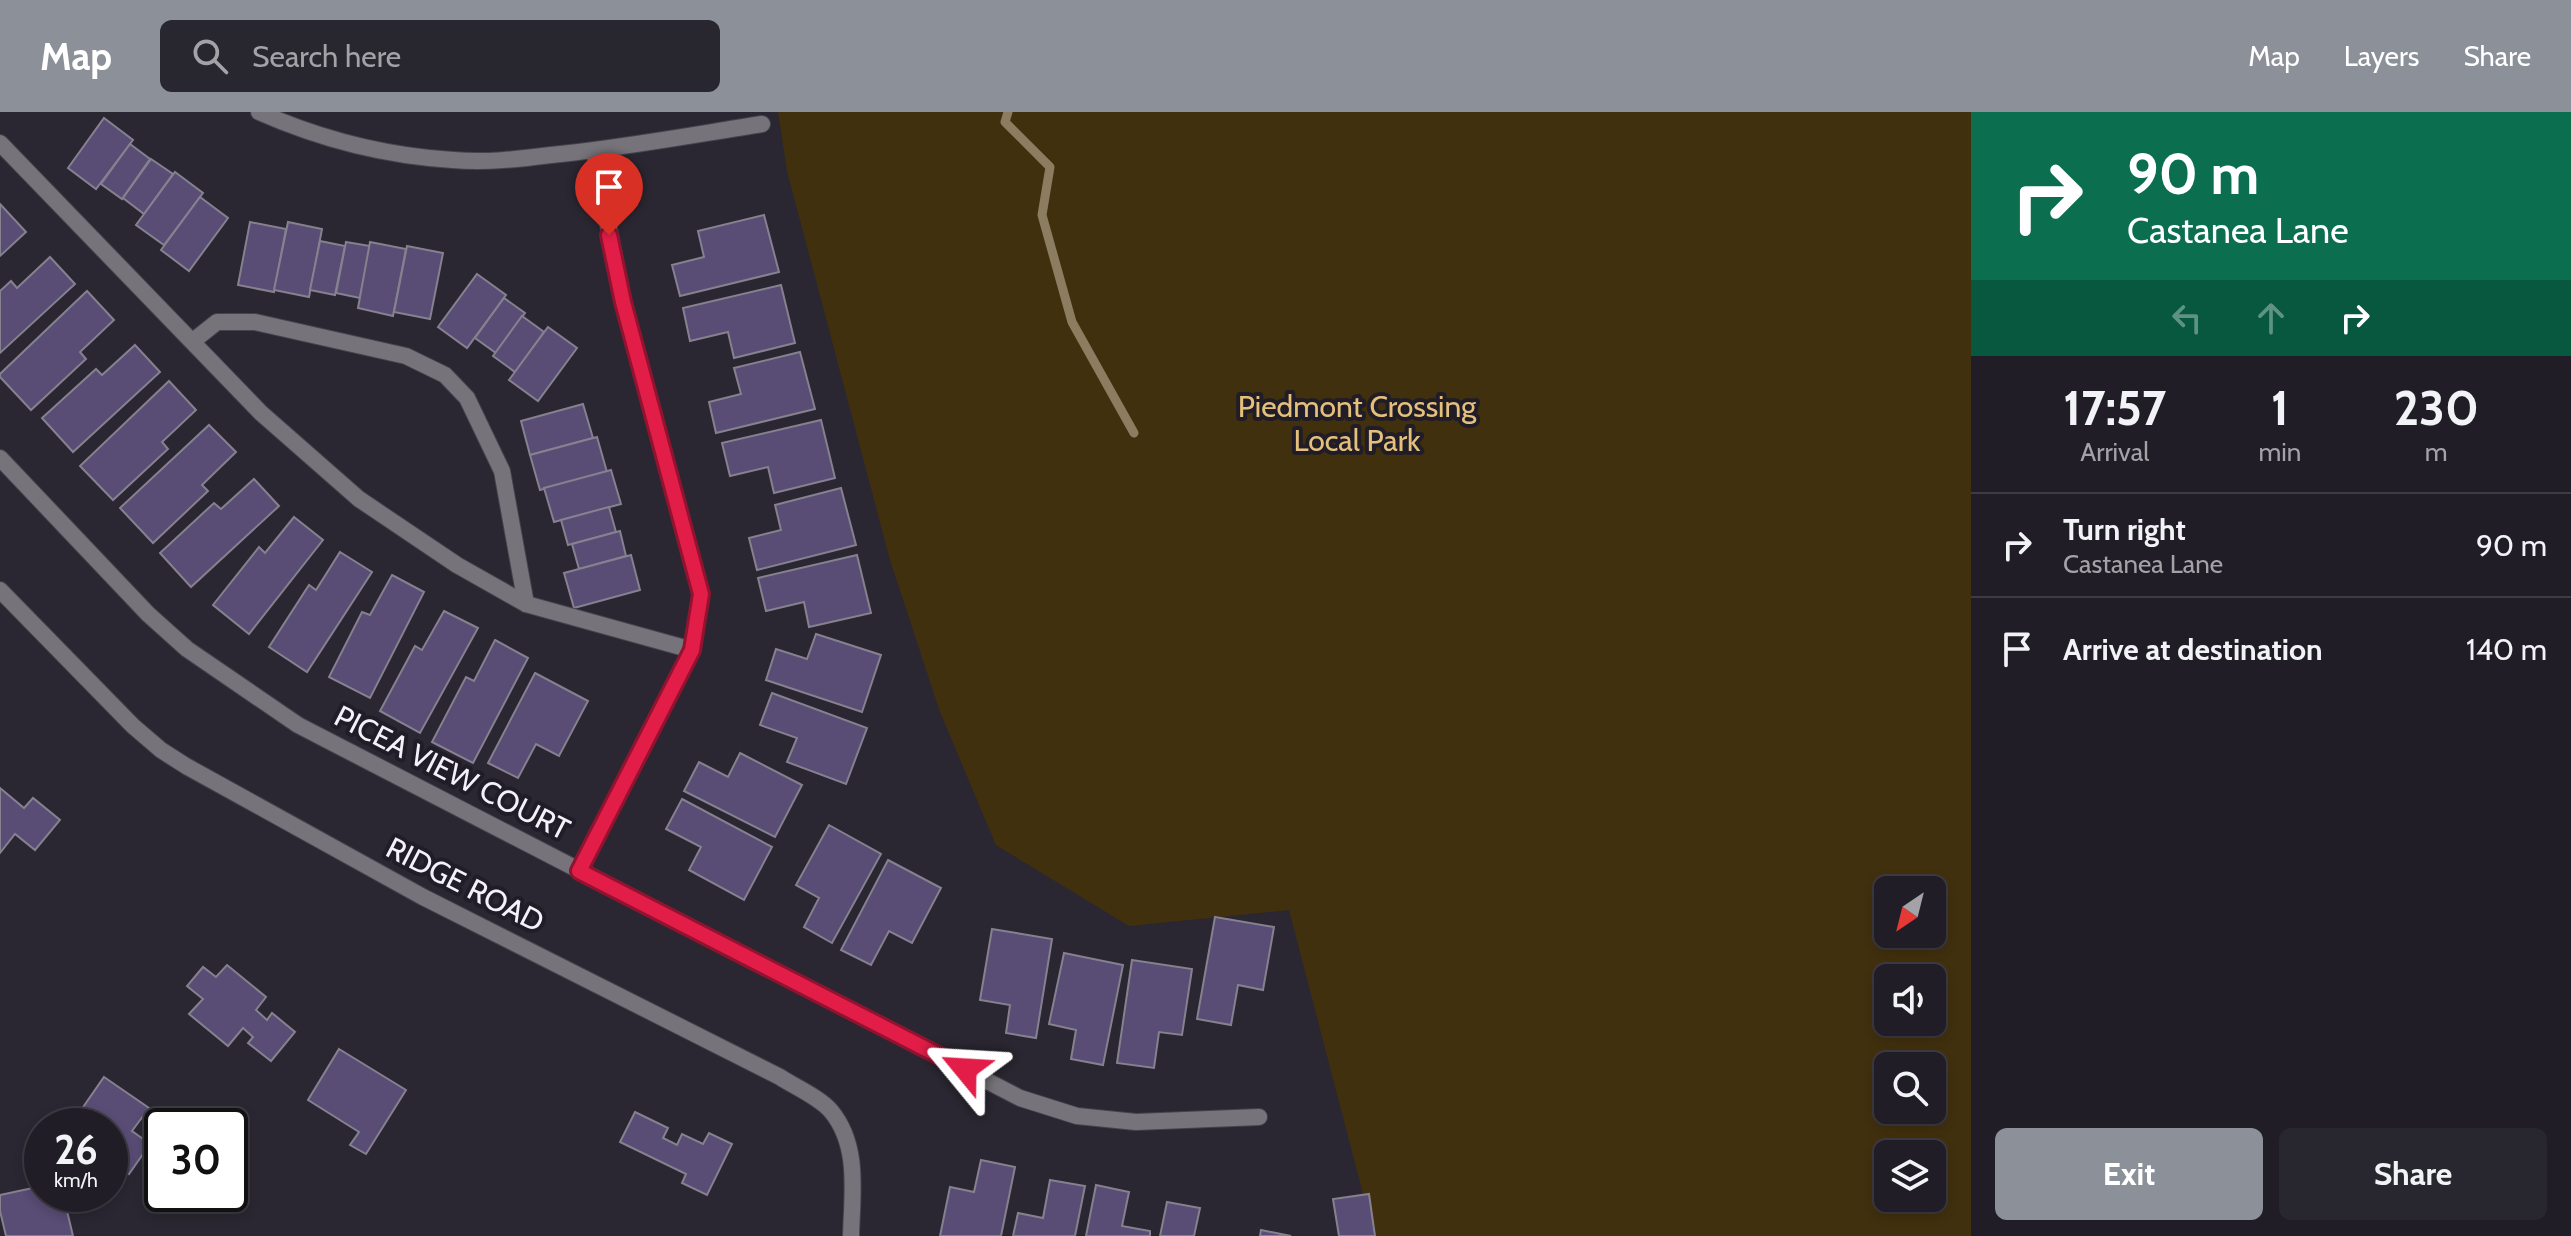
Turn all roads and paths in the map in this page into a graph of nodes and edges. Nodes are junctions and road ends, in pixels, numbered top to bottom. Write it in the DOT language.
graph roads {
  1 [pos="259,112"];
  2 [pos="762,124"];
  3 [pos="0,143"];
  4 [pos="594,151"];
  5 [pos="193,341"];
  6 [pos="0,458"];
  7 [pos="0,590"];
  8 [pos="526,604"];
  9 [pos="692,650"];
  10 [pos="579,871"];
  11 [pos="1259,1117"];
  12 [pos="851,1236"];
  1 -- 4 [label="street"];
  2 -- 4 [label="street"];
  3 -- 5 [label="street"];
  4 -- 9 [label="street"];
  5 -- 8 [label="street"];
  5 -- 8 [label="street"];
  6 -- 10 [label="street, PICEA VIEW COURT"];
  7 -- 12 [label="street, RIDGE ROAD"];
  8 -- 9 [label="street"];
  9 -- 10 [label="street"];
  10 -- 11 [label="street, PICEA VIEW COURT"];
}
